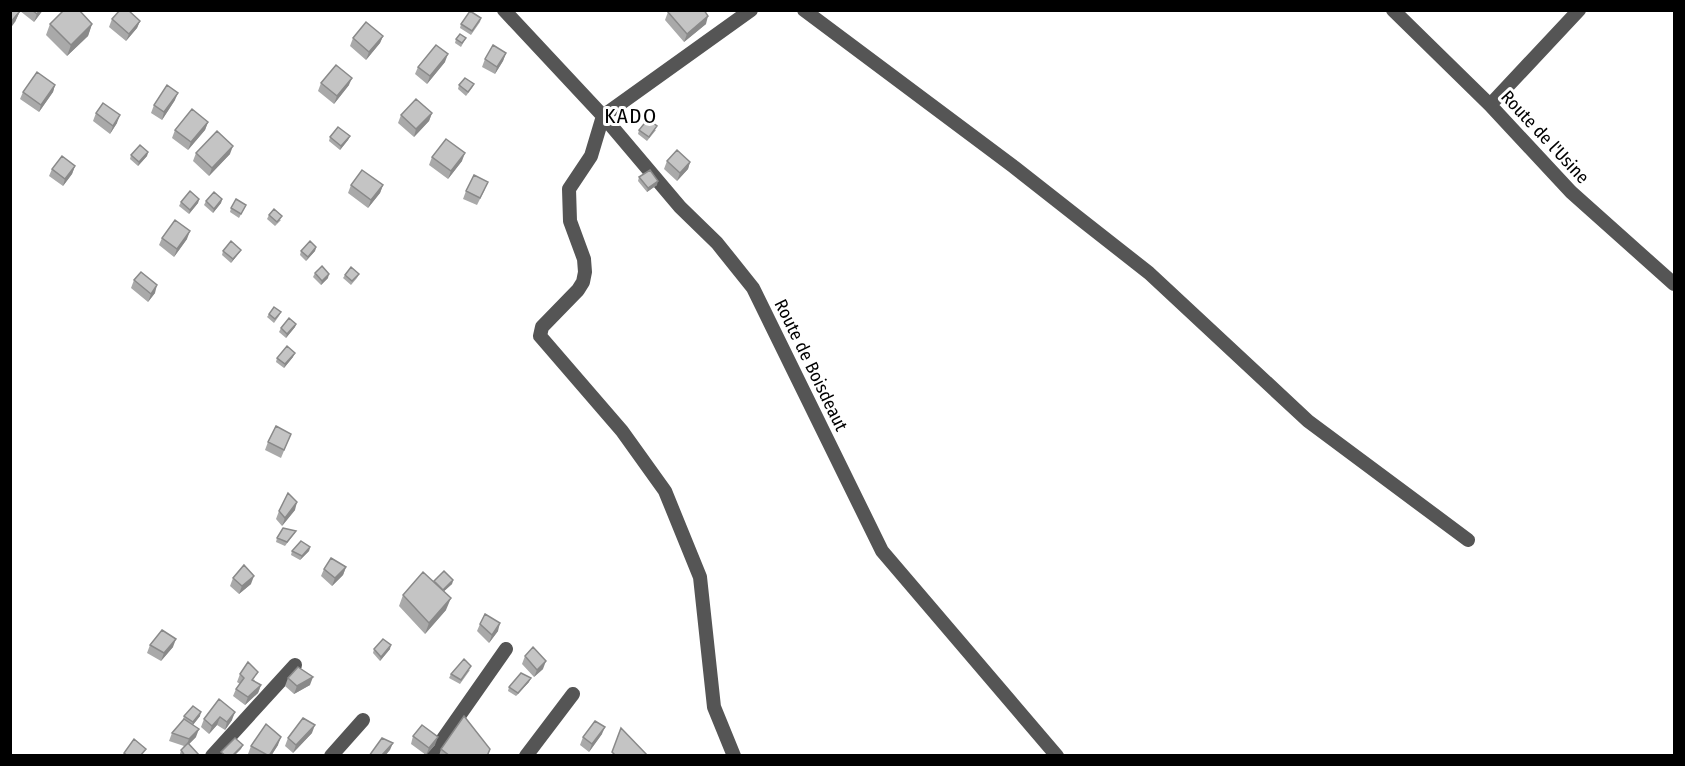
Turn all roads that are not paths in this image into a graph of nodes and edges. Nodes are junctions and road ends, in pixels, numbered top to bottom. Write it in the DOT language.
graph roads {
  1 [pos="504,10"];
  2 [pos="751,10"];
  3 [pos="804,10"];
  4 [pos="1393,10"];
  5 [pos="1579,10"];
  6 [pos="1490,105"];
  7 [pos="603,116"];
  8 [pos="1674,284"];
  9 [pos="1468,540"];
  10 [pos="506,649"];
  11 [pos="295,665"];
  12 [pos="573,694"];
  13 [pos="363,720"];
  14 [pos="212,756"];
  15 [pos="331,756"];
  16 [pos="431,756"];
  17 [pos="526,756"];
  18 [pos="734,756"];
  19 [pos="1057,756"];
  1 -- 7 [label="street, Route de Boisdeaut"];
  2 -- 7 [label="street"];
  3 -- 9 [label="street"];
  4 -- 6 [label="street, Route de l'Usine"];
  5 -- 6 [label="street"];
  6 -- 8 [label="street, Route de l'Usine"];
  7 -- 18 [label="street"];
  7 -- 19 [label="street, Route de Boisdeaut"];
  10 -- 16 [label="street"];
  11 -- 14 [label="street"];
  12 -- 17 [label="street"];
  13 -- 15 [label="street"];
}
